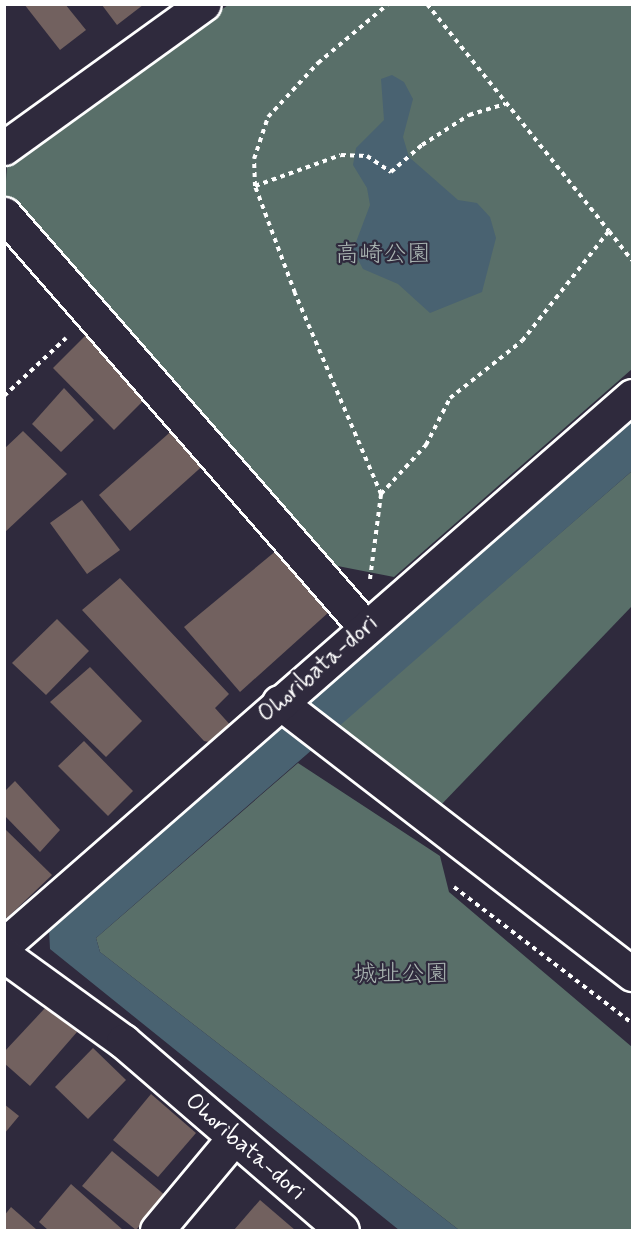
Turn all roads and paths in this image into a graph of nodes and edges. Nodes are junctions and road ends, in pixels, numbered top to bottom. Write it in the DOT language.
graph roads {
  1 [pos="204,4"];
  2 [pos="388,4"];
  3 [pos="428,4"];
  4 [pos="505,104"];
  5 [pos="4,148"];
  6 [pos="255,186"];
  7 [pos="4,214"];
  8 [pos="609,231"];
  9 [pos="633,260"];
  10 [pos="91,315"];
  11 [pos="4,396"];
  12 [pos="633,396"];
  13 [pos="381,494"];
  14 [pos="366,628"];
  15 [pos="287,707"];
  16 [pos="454,887"];
  17 [pos="4,945"];
  18 [pos="4,955"];
  19 [pos="633,974"];
  20 [pos="633,1023"];
  21 [pos="233,1139"];
  22 [pos="157,1230"];
  23 [pos="342,1230"];
  1 -- 5 [label="street"];
  2 -- 6 [label="path"];
  3 -- 4 [label="path"];
  4 -- 6 [label="path"];
  4 -- 8 [label="path"];
  6 -- 13 [label="path"];
  7 -- 10 [label="street"];
  8 -- 9 [label="path"];
  8 -- 13 [label="path"];
  10 -- 11 [label="path"];
  10 -- 14 [label="street"];
  12 -- 14 [label="street, Ohoribata-dori"];
  13 -- 14 [label="path"];
  14 -- 15 [label="street, Ohoribata-dori"];
  15 -- 17 [label="street, Ohoribata-dori"];
  15 -- 19 [label="street"];
  16 -- 20 [label="path"];
  18 -- 21 [label="street, Ohoribata-dori"];
  21 -- 22 [label="street"];
  21 -- 23 [label="street, Ohoribata-dori"];
}
